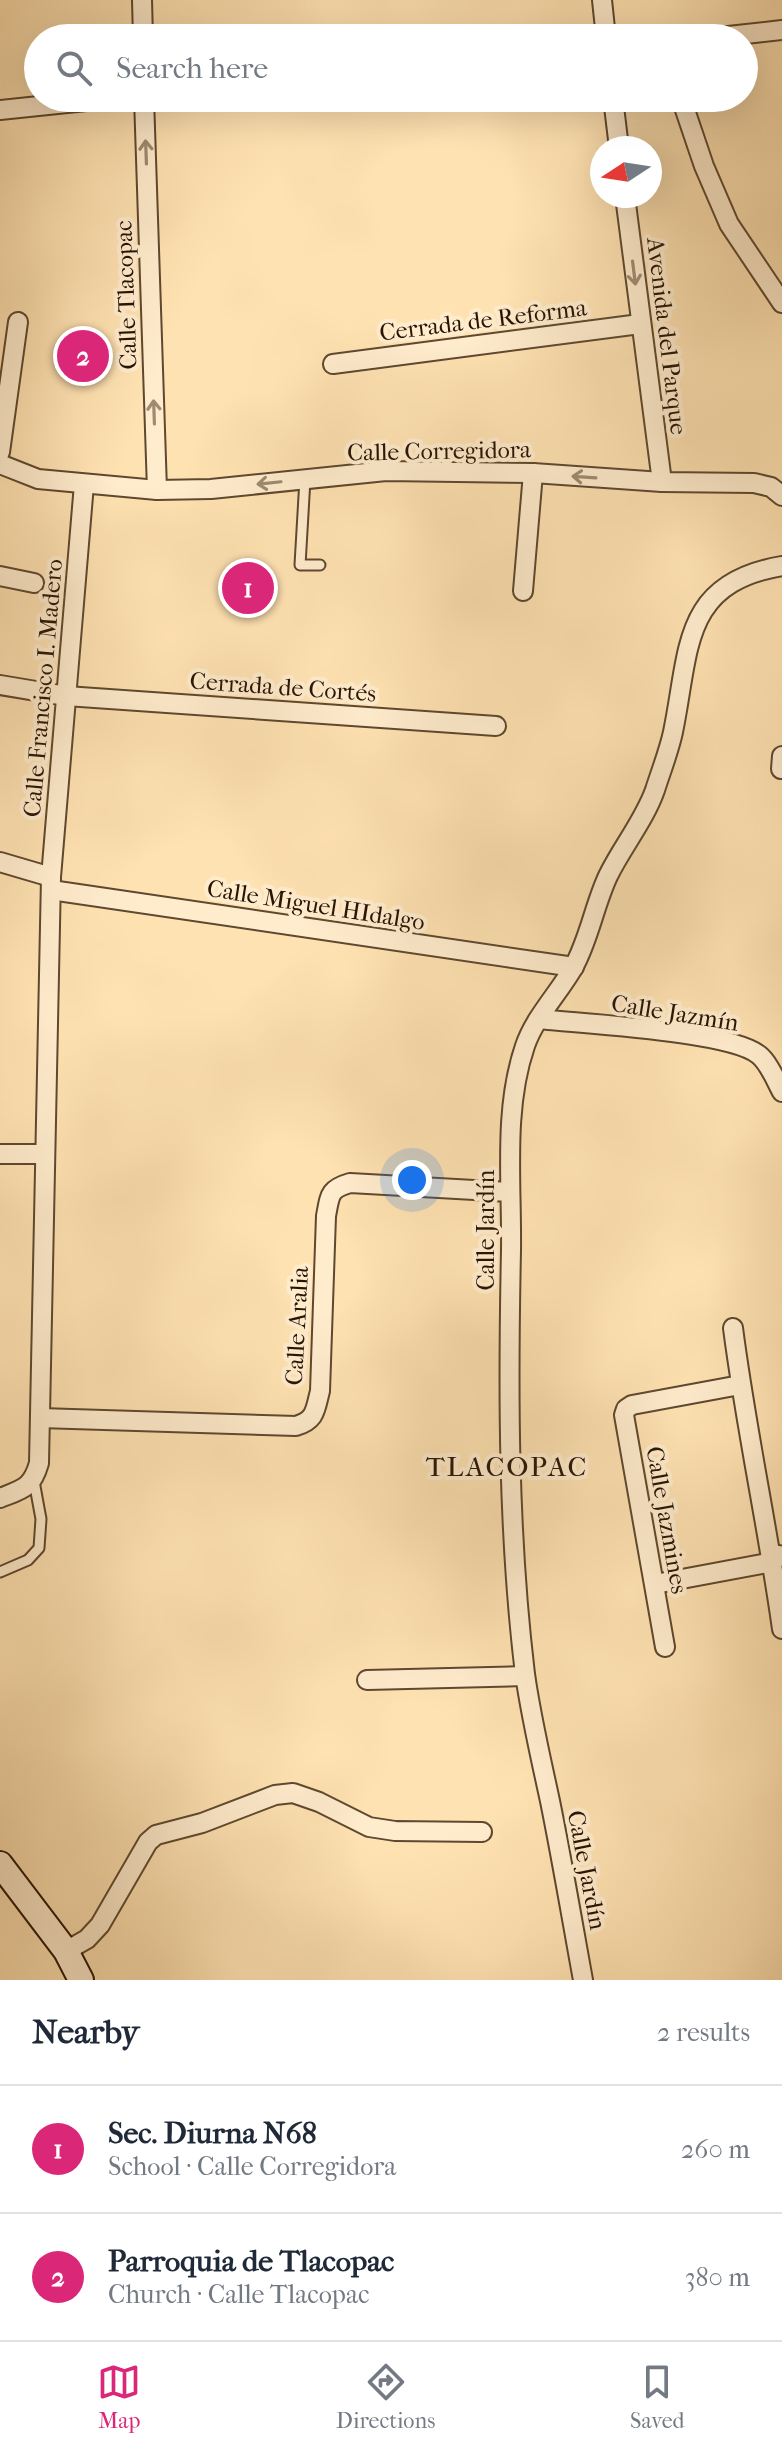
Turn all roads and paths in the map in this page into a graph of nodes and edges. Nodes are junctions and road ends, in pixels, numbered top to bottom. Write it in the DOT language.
graph roads {
  1 [pos="142,0"];
  2 [pos="602,0"];
  3 [pos="143,24"];
  4 [pos="605,24"];
  5 [pos="782,30"];
  6 [pos="758,33"];
  7 [pos="24,107"];
  8 [pos="0,110"];
  9 [pos="144,112"];
  10 [pos="615,112"];
  11 [pos="686,112"];
  12 [pos="618,136"];
  13 [pos="626,208"];
  14 [pos="782,303"];
  15 [pos="18,322"];
  16 [pos="640,324"];
  17 [pos="333,364"];
  18 [pos="0,452"];
  19 [pos="0,464"];
  20 [pos="533,473"];
  21 [pos="305,479"];
  22 [pos="662,482"];
  23 [pos="84,484"];
  24 [pos="157,490"];
  25 [pos="782,496"];
  26 [pos="320,565"];
  27 [pos="782,566"];
  28 [pos="0,576"];
  29 [pos="34,583"];
  30 [pos="523,591"];
  31 [pos="0,685"];
  32 [pos="66,696"];
  33 [pos="496,726"];
  34 [pos="782,756"];
  35 [pos="781,769"];
  36 [pos="0,862"];
  37 [pos="51,884"];
  38 [pos="574,967"];
  39 [pos="539,1019"];
  40 [pos="782,1092"];
  41 [pos="0,1154"];
  42 [pos="44,1154"];
  43 [pos="510,1192"];
  44 [pos="733,1328"];
  45 [pos="740,1385"];
  46 [pos="40,1418"];
  47 [pos="34,1481"];
  48 [pos="0,1498"];
  49 [pos="777,1557"];
  50 [pos="0,1572"];
  51 [pos="655,1584"];
  52 [pos="782,1629"];
  53 [pos="665,1647"];
  54 [pos="525,1676"];
  55 [pos="367,1680"];
  56 [pos="482,1832"];
  57 [pos="0,1864"];
  58 [pos="66,1951"];
  59 [pos="81,1980"];
  60 [pos="583,1980"];
  1 -- 3 [label="street"];
  2 -- 4 [label="street"];
  5 -- 6 [label="street"];
  7 -- 8 [label="street"];
  24 -- 9 [label="street, Calle Tlacopac, one-way"];
  10 -- 12 [label="street"];
  11 -- 14 [label="street"];
  13 -- 16 [label="street, Avenida del Parque, one-way"];
  15 -- 18 [label="street"];
  16 -- 17 [label="street, Cerrada de Reforma"];
  16 -- 22 [label="street, Avenida del Parque"];
  19 -- 23 [label="street, Calle Corregidora"];
  20 -- 21 [label="street, Calle Corregidora"];
  22 -- 20 [label="street, Calle Corregidora, one-way"];
  20 -- 30 [label="street"];
  21 -- 24 [label="street, Calle Corregidora, one-way"];
  21 -- 26 [label="lane"];
  22 -- 25 [label="street, Calle Corregidora"];
  23 -- 24 [label="street, Calle Corregidora"];
  23 -- 32 [label="street, Calle Francisco I. Madero"];
  27 -- 38 [label="street, Calle Jardín"];
  28 -- 29 [label="street"];
  31 -- 32 [label="street, Cerrada de Cortés"];
  32 -- 33 [label="street, Cerrada de Cortés"];
  32 -- 37 [label="street, Calle Francisco I. Madero"];
  34 -- 35 [label="street"];
  36 -- 37 [label="street, Calle Miguel HIdalgo"];
  37 -- 38 [label="street, Calle Miguel HIdalgo"];
  37 -- 42 [label="street, Calle Francisco I. Madero"];
  38 -- 39 [label="street, Calle Jardín"];
  39 -- 40 [label="street, Calle Jazmín"];
  39 -- 43 [label="street, Calle Jardín"];
  41 -- 42 [label="street"];
  42 -- 46 [label="street, Calle Francisco I. Madero"];
  43 -- 46 [label="street, Calle Aralia"];
  43 -- 54 [label="street, Calle Jardín"];
  44 -- 45 [label="street"];
  45 -- 49 [label="street"];
  45 -- 51 [label="street, Calle Jazmines"];
  46 -- 47 [label="street, Calle Francisco I. Madero"];
  47 -- 48 [label="street"];
  47 -- 50 [label="lane"];
  49 -- 51 [label="street"];
  49 -- 52 [label="street"];
  51 -- 53 [label="street, Calle Jazmines"];
  54 -- 55 [label="street"];
  54 -- 60 [label="street, Calle Jardín"];
  56 -- 58 [label="street"];
  57 -- 58 [label="street"];
  58 -- 59 [label="street"];
}
